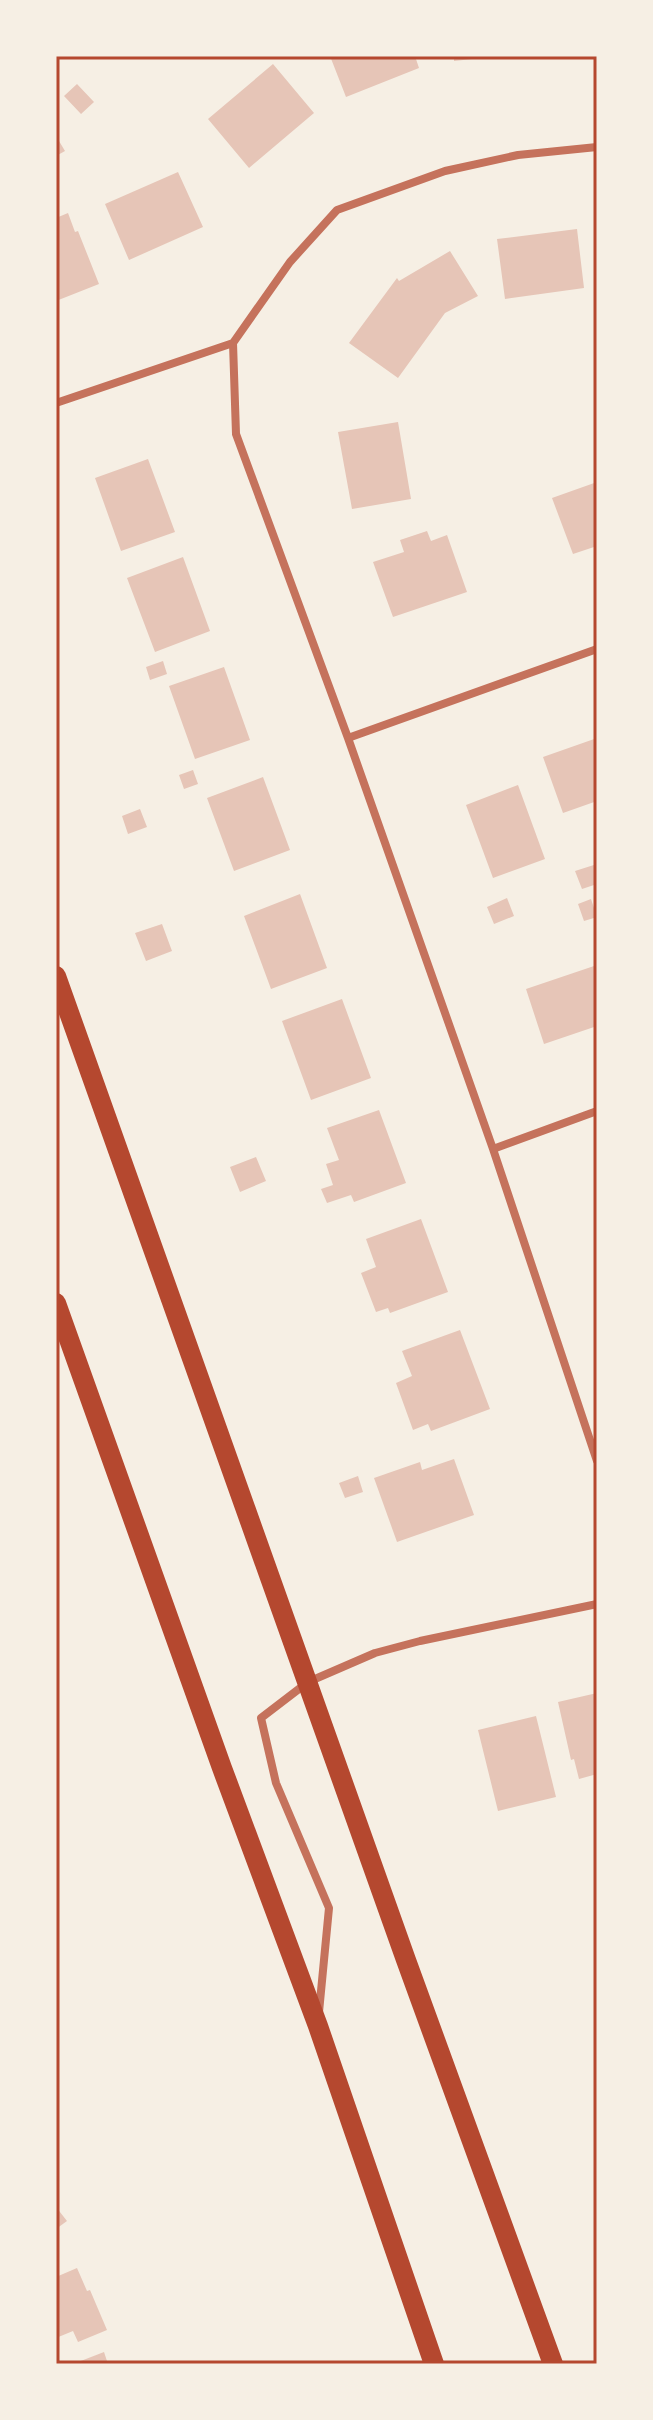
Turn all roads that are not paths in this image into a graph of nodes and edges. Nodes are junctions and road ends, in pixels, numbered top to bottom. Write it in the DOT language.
graph roads {
  1 [pos="597,147"];
  2 [pos="233,343"];
  3 [pos="56,403"];
  4 [pos="597,649"];
  5 [pos="348,738"];
  6 [pos="56,976"];
  7 [pos="597,1111"];
  8 [pos="493,1149"];
  9 [pos="56,1303"];
  10 [pos="597,1461"];
  11 [pos="597,1604"];
  12 [pos="308,1682"];
  13 [pos="318,2026"];
  14 [pos="434,2364"];
  15 [pos="553,2364"];
  1 -- 2 [label="street"];
  2 -- 3 [label="street"];
  2 -- 5 [label="street"];
  4 -- 5 [label="street"];
  5 -- 8 [label="street"];
  6 -- 12 [label="main road"];
  7 -- 8 [label="street"];
  8 -- 10 [label="street"];
  9 -- 13 [label="main road"];
  11 -- 12 [label="street"];
  12 -- 13 [label="street"];
  12 -- 15 [label="main road"];
  13 -- 14 [label="main road"];
}
